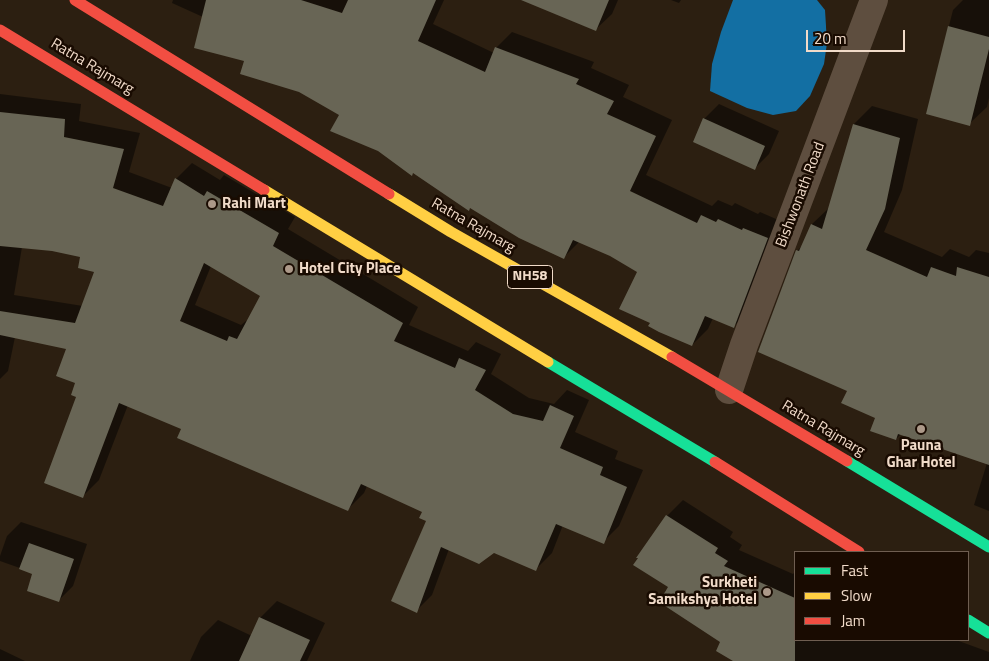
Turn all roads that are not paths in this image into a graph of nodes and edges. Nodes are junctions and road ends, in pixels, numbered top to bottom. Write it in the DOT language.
graph roads {
  1 [pos="75,0"];
  2 [pos="874,0"];
  3 [pos="0,30"];
  4 [pos="729,390"];
  5 [pos="989,547"];
  6 [pos="857,551"];
  7 [pos="969,621"];
  8 [pos="989,633"];
  1 -- 4 [label="highway, Ratna Rajmarg / NH58"];
  2 -- 4 [label="street, Bishwonath Road"];
  3 -- 6 [label="highway, Ratna Rajmarg"];
  4 -- 5 [label="highway, Ratna Rajmarg / NH58"];
  7 -- 8 [label="highway"];
}
